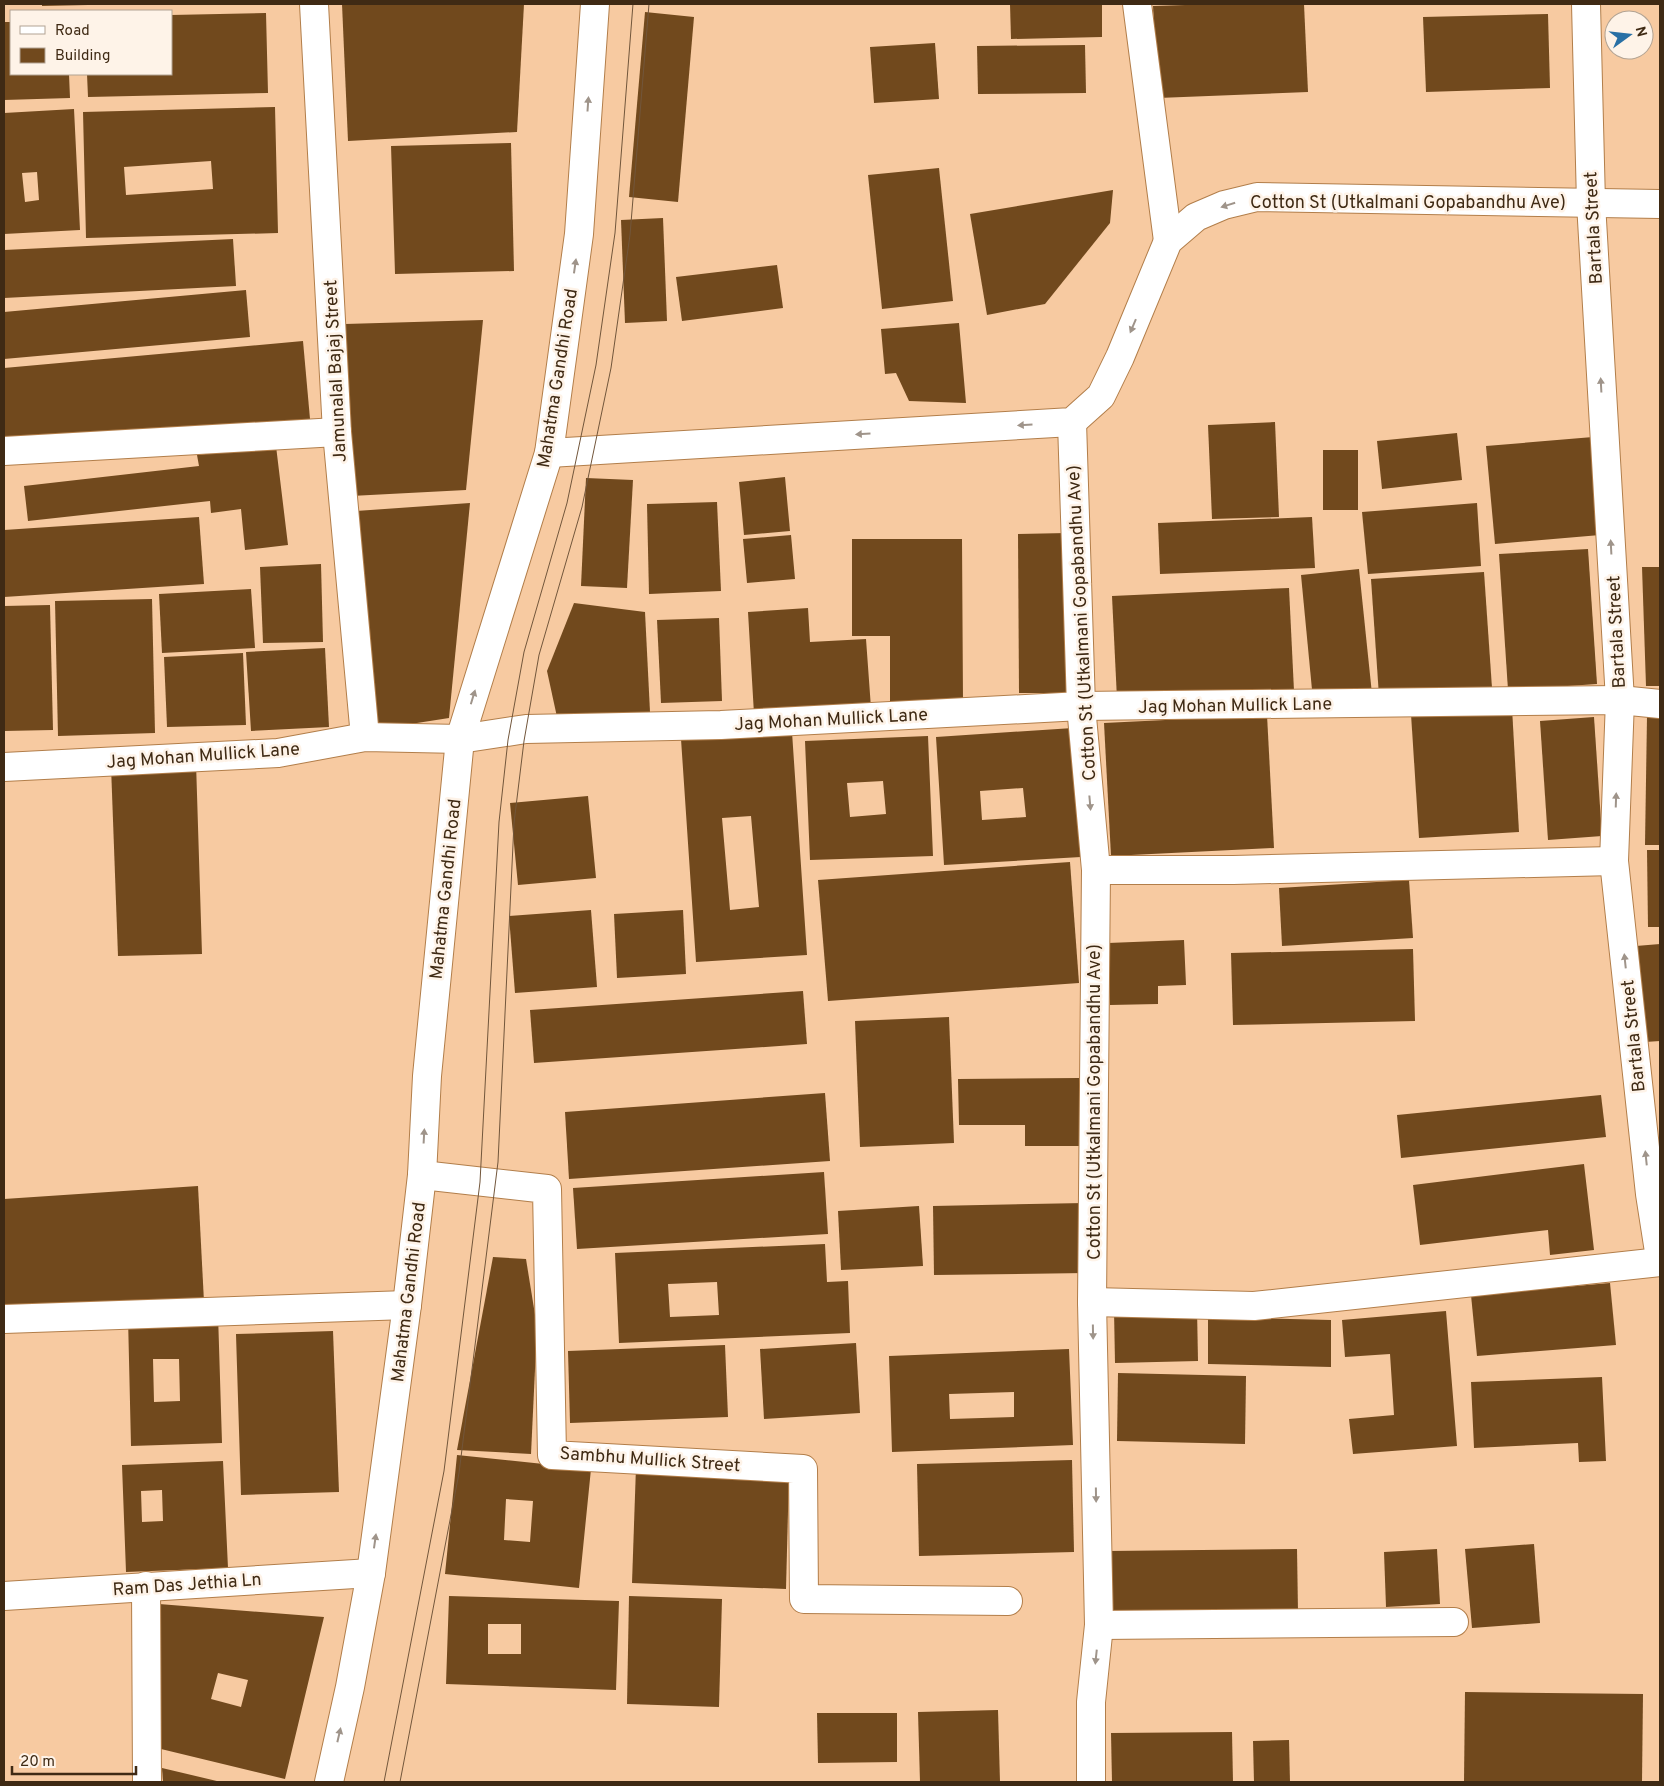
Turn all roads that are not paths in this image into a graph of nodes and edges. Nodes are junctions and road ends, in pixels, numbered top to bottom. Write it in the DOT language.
graph roads {
  1 [pos="314,4"];
  2 [pos="595,4"];
  3 [pos="1137,4"];
  4 [pos="1586,4"];
  5 [pos="1590,203"];
  6 [pos="1660,204"];
  7 [pos="1168,241"];
  8 [pos="1072,422"];
  9 [pos="337,432"];
  10 [pos="4,452"];
  11 [pos="549,453"];
  12 [pos="1620,700"];
  13 [pos="1660,704"];
  14 [pos="1081,706"];
  15 [pos="366,737"];
  16 [pos="460,740"];
  17 [pos="4,767"];
  18 [pos="1614,861"];
  19 [pos="1096,870"];
  20 [pos="422,1175"];
  21 [pos="1655,1195"];
  22 [pos="1660,1258"];
  23 [pos="1660,1262"];
  24 [pos="1092,1302"];
  25 [pos="407,1305"];
  26 [pos="4,1319"];
  27 [pos="371,1573"];
  28 [pos="146,1586"];
  29 [pos="4,1596"];
  30 [pos="1008,1601"];
  31 [pos="1454,1622"];
  32 [pos="1099,1625"];
  33 [pos="147,1782"];
  34 [pos="329,1782"];
  35 [pos="1091,1782"];
  1 -- 9 [label="street, Jamunalal Bajaj Street"];
  11 -- 2 [label="street, Mahatma Gandhi Road, one-way"];
  3 -- 7 [label="street, Cotton St (Utkalmani Gopabandhu Ave)"];
  4 -- 5 [label="street, Bartala Street"];
  5 -- 6 [label="street, Cotton St (Utkalmani Gopabandhu Ave)"];
  5 -- 7 [label="street, Cotton St (Utkalmani Gopabandhu Ave), one-way"];
  12 -- 5 [label="street, Bartala Street, one-way"];
  7 -- 8 [label="street, Cotton St (Utkalmani Gopabandhu Ave), one-way"];
  8 -- 11 [label="street, one-way"];
  8 -- 14 [label="street, Cotton St (Utkalmani Gopabandhu Ave)"];
  9 -- 10 [label="street"];
  9 -- 15 [label="street, Jamunalal Bajaj Street"];
  16 -- 11 [label="street, Mahatma Gandhi Road, one-way"];
  12 -- 13 [label="street, Jag Mohan Mullick Lane"];
  12 -- 14 [label="street, Jag Mohan Mullick Lane"];
  18 -- 12 [label="street, Bartala Street, one-way"];
  14 -- 16 [label="street, Jag Mohan Mullick Lane"];
  14 -- 19 [label="street, Cotton St (Utkalmani Gopabandhu Ave), one-way"];
  15 -- 16 [label="street, Jag Mohan Mullick Lane"];
  15 -- 17 [label="street, Jag Mohan Mullick Lane"];
  20 -- 16 [label="street, Mahatma Gandhi Road, one-way"];
  18 -- 19 [label="street"];
  21 -- 18 [label="street, Bartala Street, one-way"];
  19 -- 24 [label="street, Cotton St (Utkalmani Gopabandhu Ave)"];
  20 -- 25 [label="street, Mahatma Gandhi Road"];
  20 -- 30 [label="street, Sambhu Mullick Street"];
  21 -- 22 [label="street, Bartala Street"];
  23 -- 24 [label="street"];
  24 -- 32 [label="street, Cotton St (Utkalmani Gopabandhu Ave), one-way"];
  25 -- 26 [label="street"];
  27 -- 25 [label="street, Mahatma Gandhi Road, one-way"];
  27 -- 28 [label="street, Ram Das Jethia Ln"];
  34 -- 27 [label="street, Mahatma Gandhi Road, one-way"];
  28 -- 29 [label="street, Ram Das Jethia Ln"];
  28 -- 33 [label="street"];
  31 -- 32 [label="street"];
  32 -- 35 [label="street, Cotton St (Utkalmani Gopabandhu Ave), one-way"];
}
